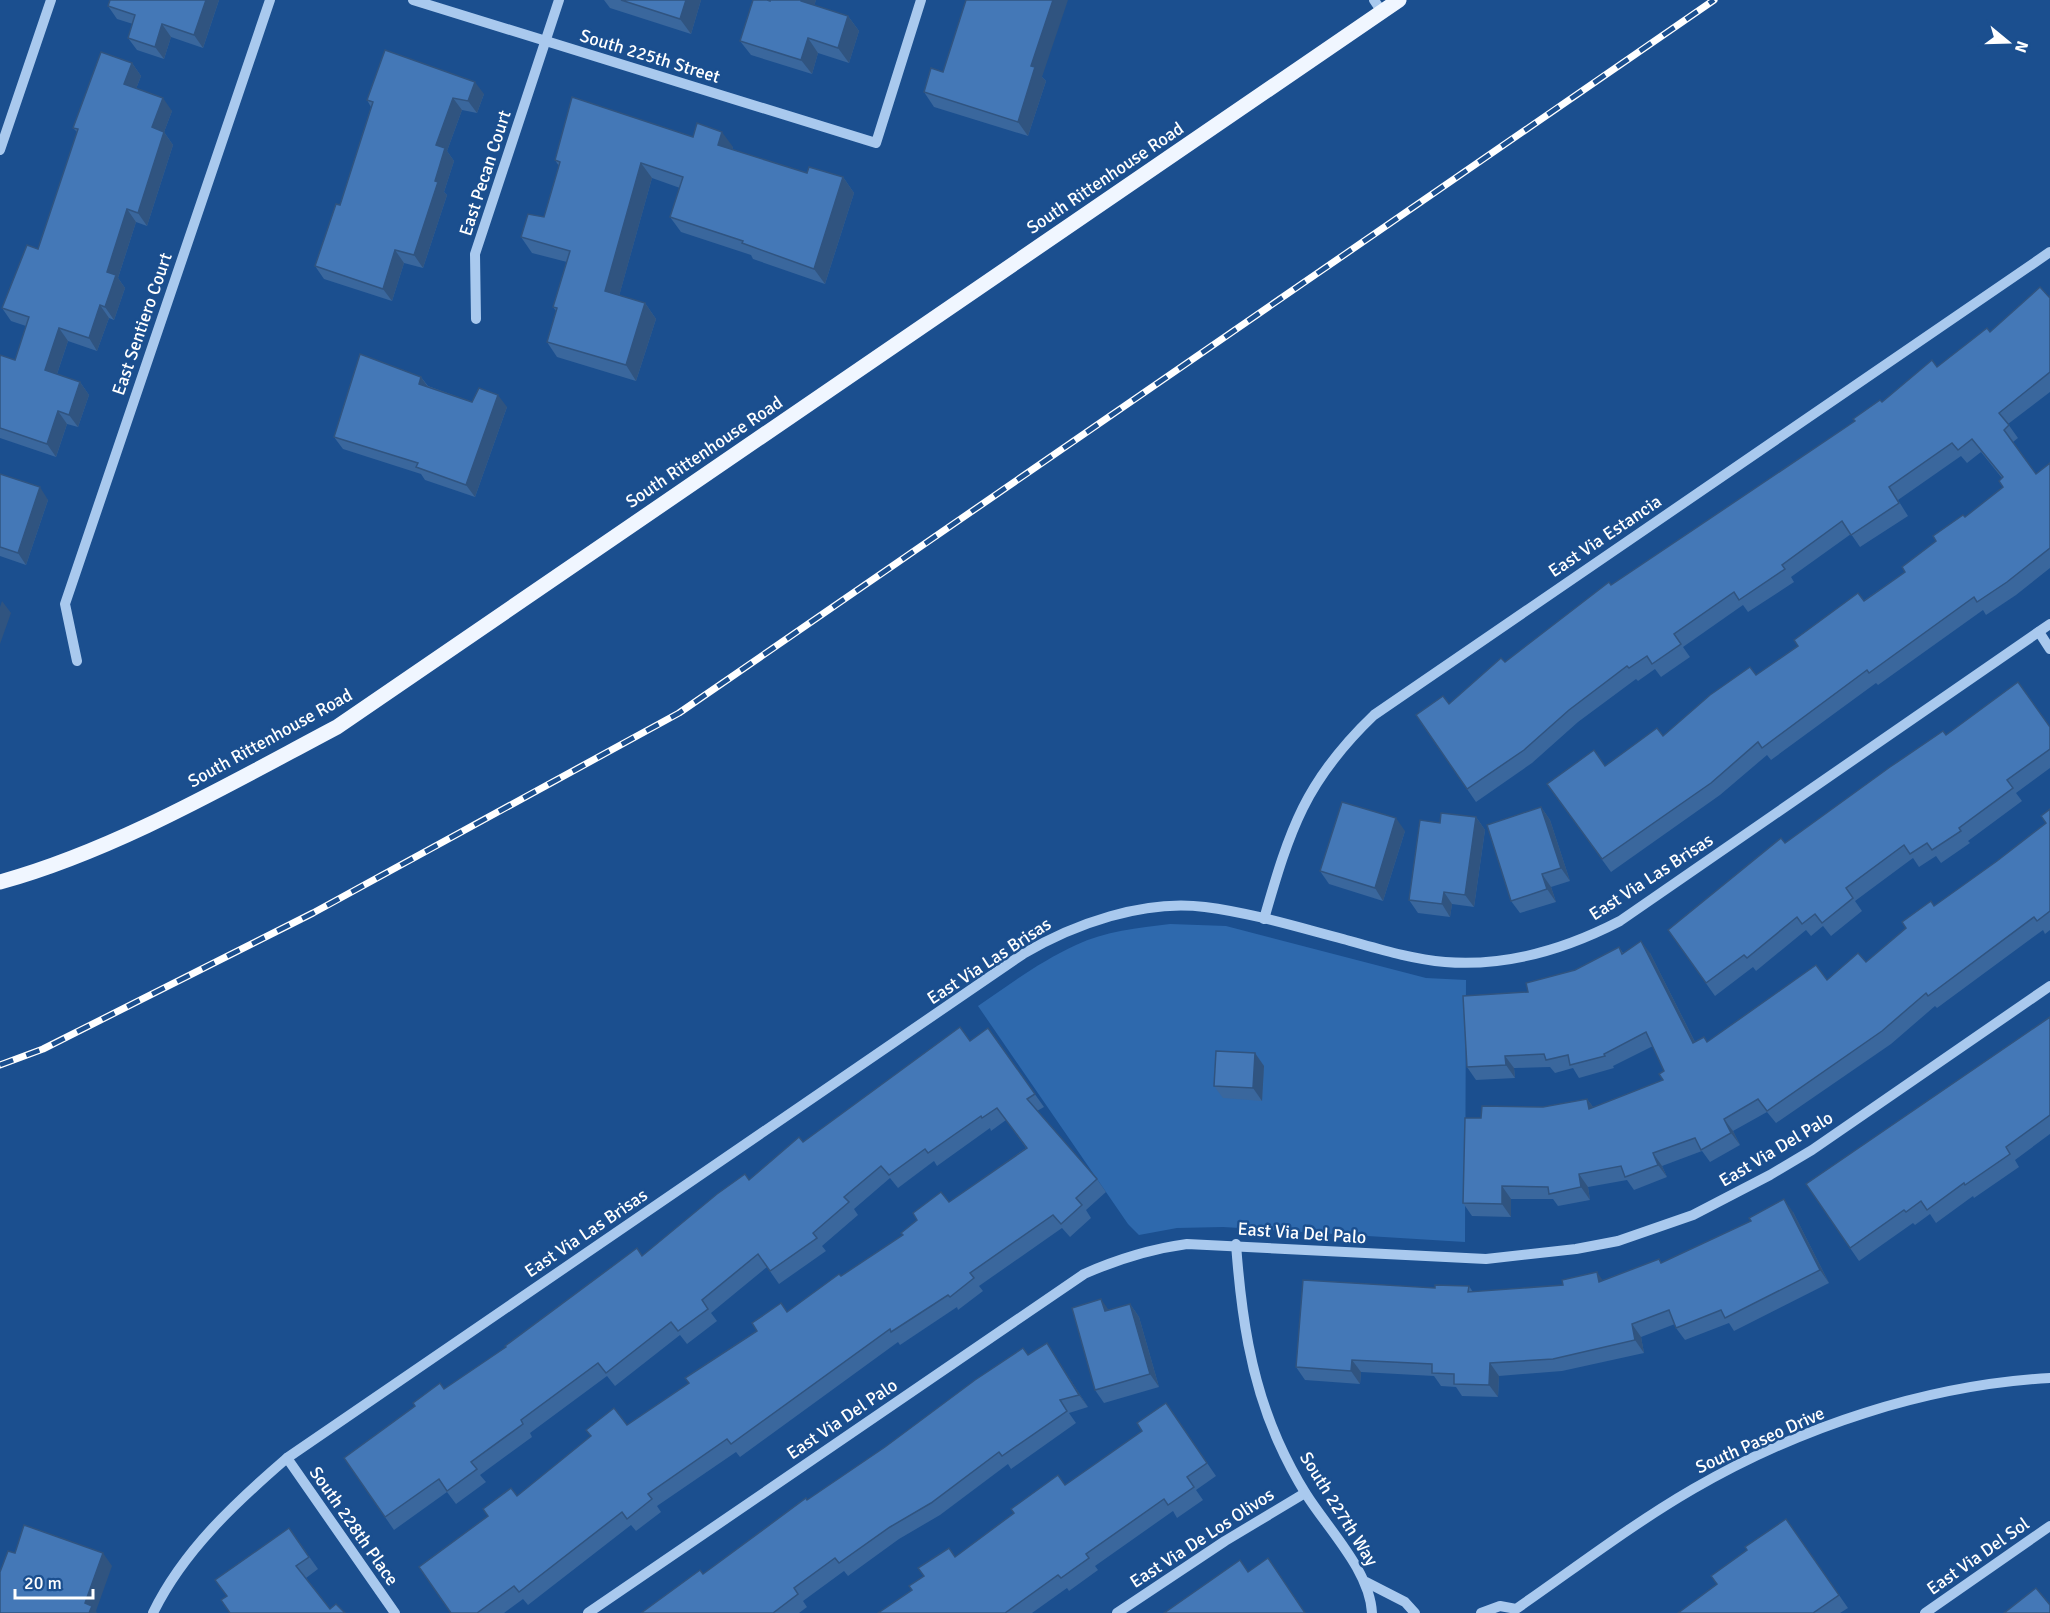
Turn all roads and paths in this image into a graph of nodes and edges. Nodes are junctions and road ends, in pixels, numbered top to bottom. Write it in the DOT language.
graph roads {
  1 [pos="51,0"];
  2 [pos="270,0"];
  3 [pos="414,0"];
  4 [pos="559,0"];
  5 [pos="921,0"];
  6 [pos="1399,0"];
  7 [pos="1378,6"];
  8 [pos="546,41"];
  9 [pos="0,150"];
  10 [pos="2050,252"];
  11 [pos="476,319"];
  12 [pos="2050,624"];
  13 [pos="2039,632"];
  14 [pos="2050,649"];
  15 [pos="77,661"];
  16 [pos="0,882"];
  17 [pos="1264,919"];
  18 [pos="2050,986"];
  19 [pos="1236,1244"];
  20 [pos="2050,1378"];
  21 [pos="287,1458"];
  22 [pos="1305,1492"];
  23 [pos="2050,1526"];
  24 [pos="1366,1582"];
  25 [pos="1515,1611"];
  26 [pos="153,1613"];
  27 [pos="395,1613"];
  28 [pos="588,1613"];
  29 [pos="1117,1613"];
  30 [pos="1372,1613"];
  31 [pos="1415,1613"];
  32 [pos="1481,1613"];
  33 [pos="1925,1613"];
  1 -- 9 [label="street"];
  2 -- 15 [label="street, East Sentiero Court"];
  3 -- 8 [label="street, South 225th Street"];
  4 -- 8 [label="street, East Pecan Court"];
  5 -- 8 [label="street, South 225th Street"];
  6 -- 7 [label="main road, South Rittenhouse Road"];
  7 -- 16 [label="main road, South Rittenhouse Road"];
  8 -- 11 [label="street, East Pecan Court"];
  10 -- 17 [label="street, East Via Estancia"];
  12 -- 13 [label="street, East Via Las Brisas"];
  13 -- 14 [label="street"];
  13 -- 17 [label="street, East Via Las Brisas"];
  17 -- 21 [label="street, East Via Las Brisas"];
  18 -- 19 [label="street, East Via Del Palo"];
  19 -- 22 [label="street, South 227th Way"];
  19 -- 28 [label="street, East Via Del Palo"];
  20 -- 25 [label="street, South Paseo Drive"];
  21 -- 26 [label="street, East Via Las Brisas"];
  21 -- 27 [label="street, South 228th Place"];
  22 -- 24 [label="street, South 227th Way"];
  22 -- 29 [label="street, East Via De Los Olivos"];
  23 -- 33 [label="street, East Via Del Sol"];
  24 -- 30 [label="street, South 227th Way"];
  24 -- 31 [label="street, South 227th Way"];
  25 -- 32 [label="street, South Paseo Drive"];
}
